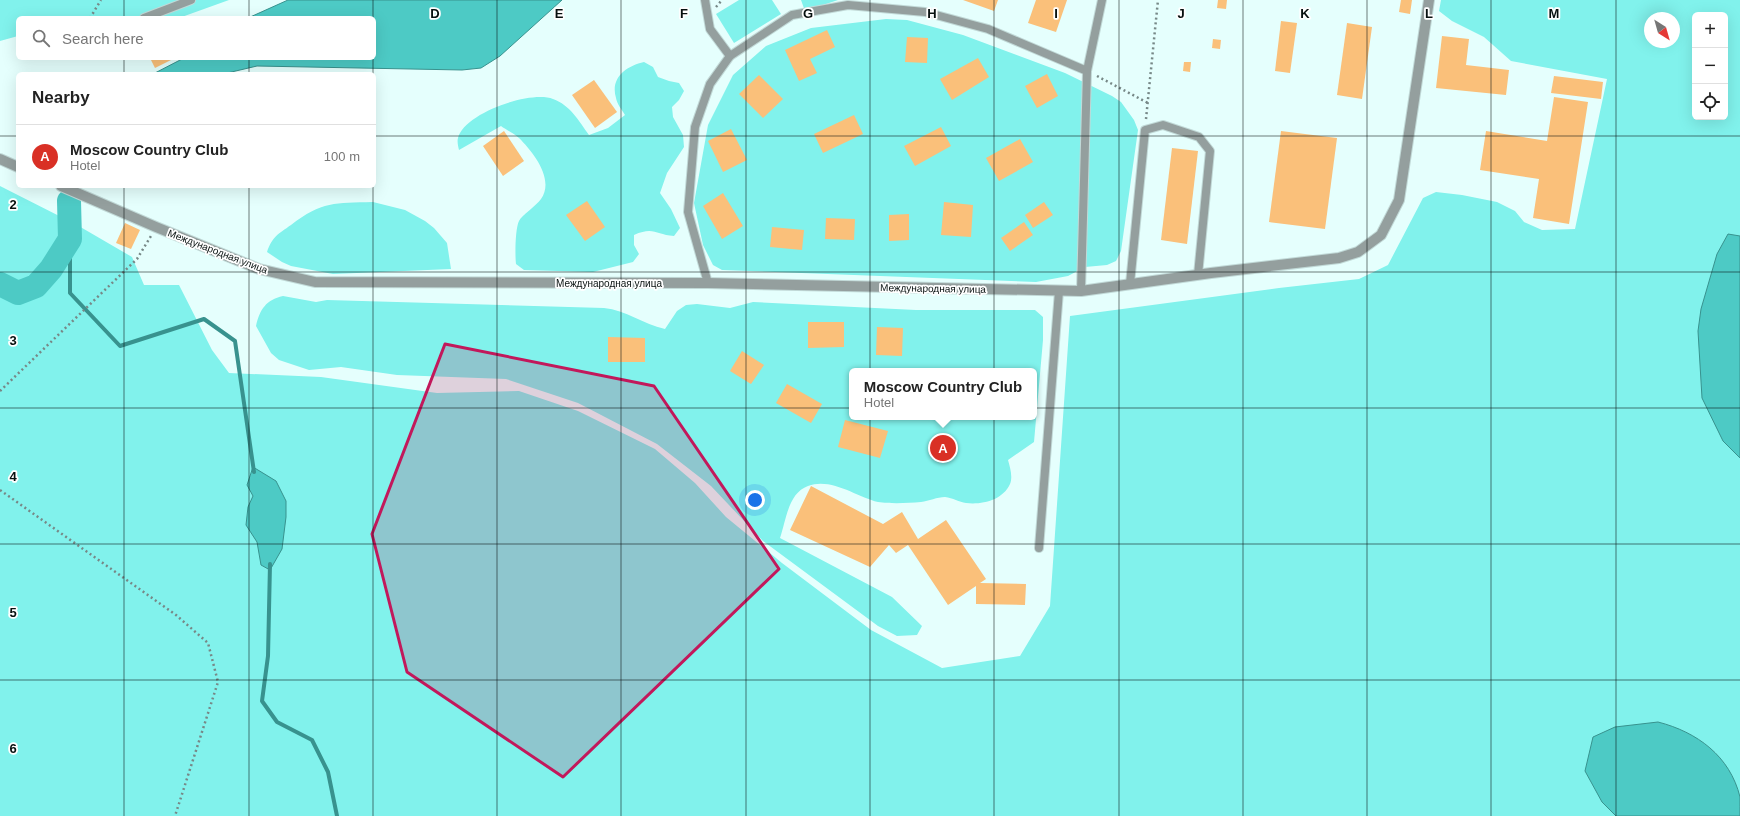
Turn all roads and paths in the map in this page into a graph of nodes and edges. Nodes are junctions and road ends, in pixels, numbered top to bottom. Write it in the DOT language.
graph roads {
  1 [pos="101,0"];
  2 [pos="192,0"];
  3 [pos="706,0"];
  4 [pos="1102,0"];
  5 [pos="1158,0"];
  6 [pos="1429,0"];
  7 [pos="91,16"];
  8 [pos="149,16"];
  9 [pos="730,56"];
  10 [pos="1088,71"];
  11 [pos="1148,102"];
  12 [pos="1145,130"];
  13 [pos="0,159"];
  14 [pos="16,166"];
  15 [pos="66,188"];
  16 [pos="151,225"];
  17 [pos="1198,275"];
  18 [pos="708,283"];
  19 [pos="1130,284"];
  20 [pos="1059,291"];
  21 [pos="1081,292"];
  22 [pos="0,391"];
  23 [pos="0,490"];
  24 [pos="1039,548"];
  25 [pos="175,816"];
  1 -- 7 [label="path"];
  2 -- 8 [label="lane"];
  3 -- 9 [label="lane"];
  4 -- 10 [label="lane"];
  5 -- 11 [label="path"];
  6 -- 17 [label="street, Международная улица"];
  9 -- 10 [label="lane"];
  9 -- 18 [label="lane"];
  10 -- 11 [label="path"];
  10 -- 21 [label="lane"];
  11 -- 12 [label="path"];
  12 -- 17 [label="lane"];
  12 -- 19 [label="lane"];
  13 -- 14 [label="street"];
  15 -- 16 [label="street, Международная улица"];
  16 -- 18 [label="street, Международная улица"];
  16 -- 22 [label="path"];
  17 -- 19 [label="street, Международная улица"];
  18 -- 20 [label="street, Международная улица"];
  19 -- 21 [label="street, Международная улица"];
  20 -- 21 [label="street, Международная улица"];
  20 -- 24 [label="lane"];
  23 -- 25 [label="path"];
}
